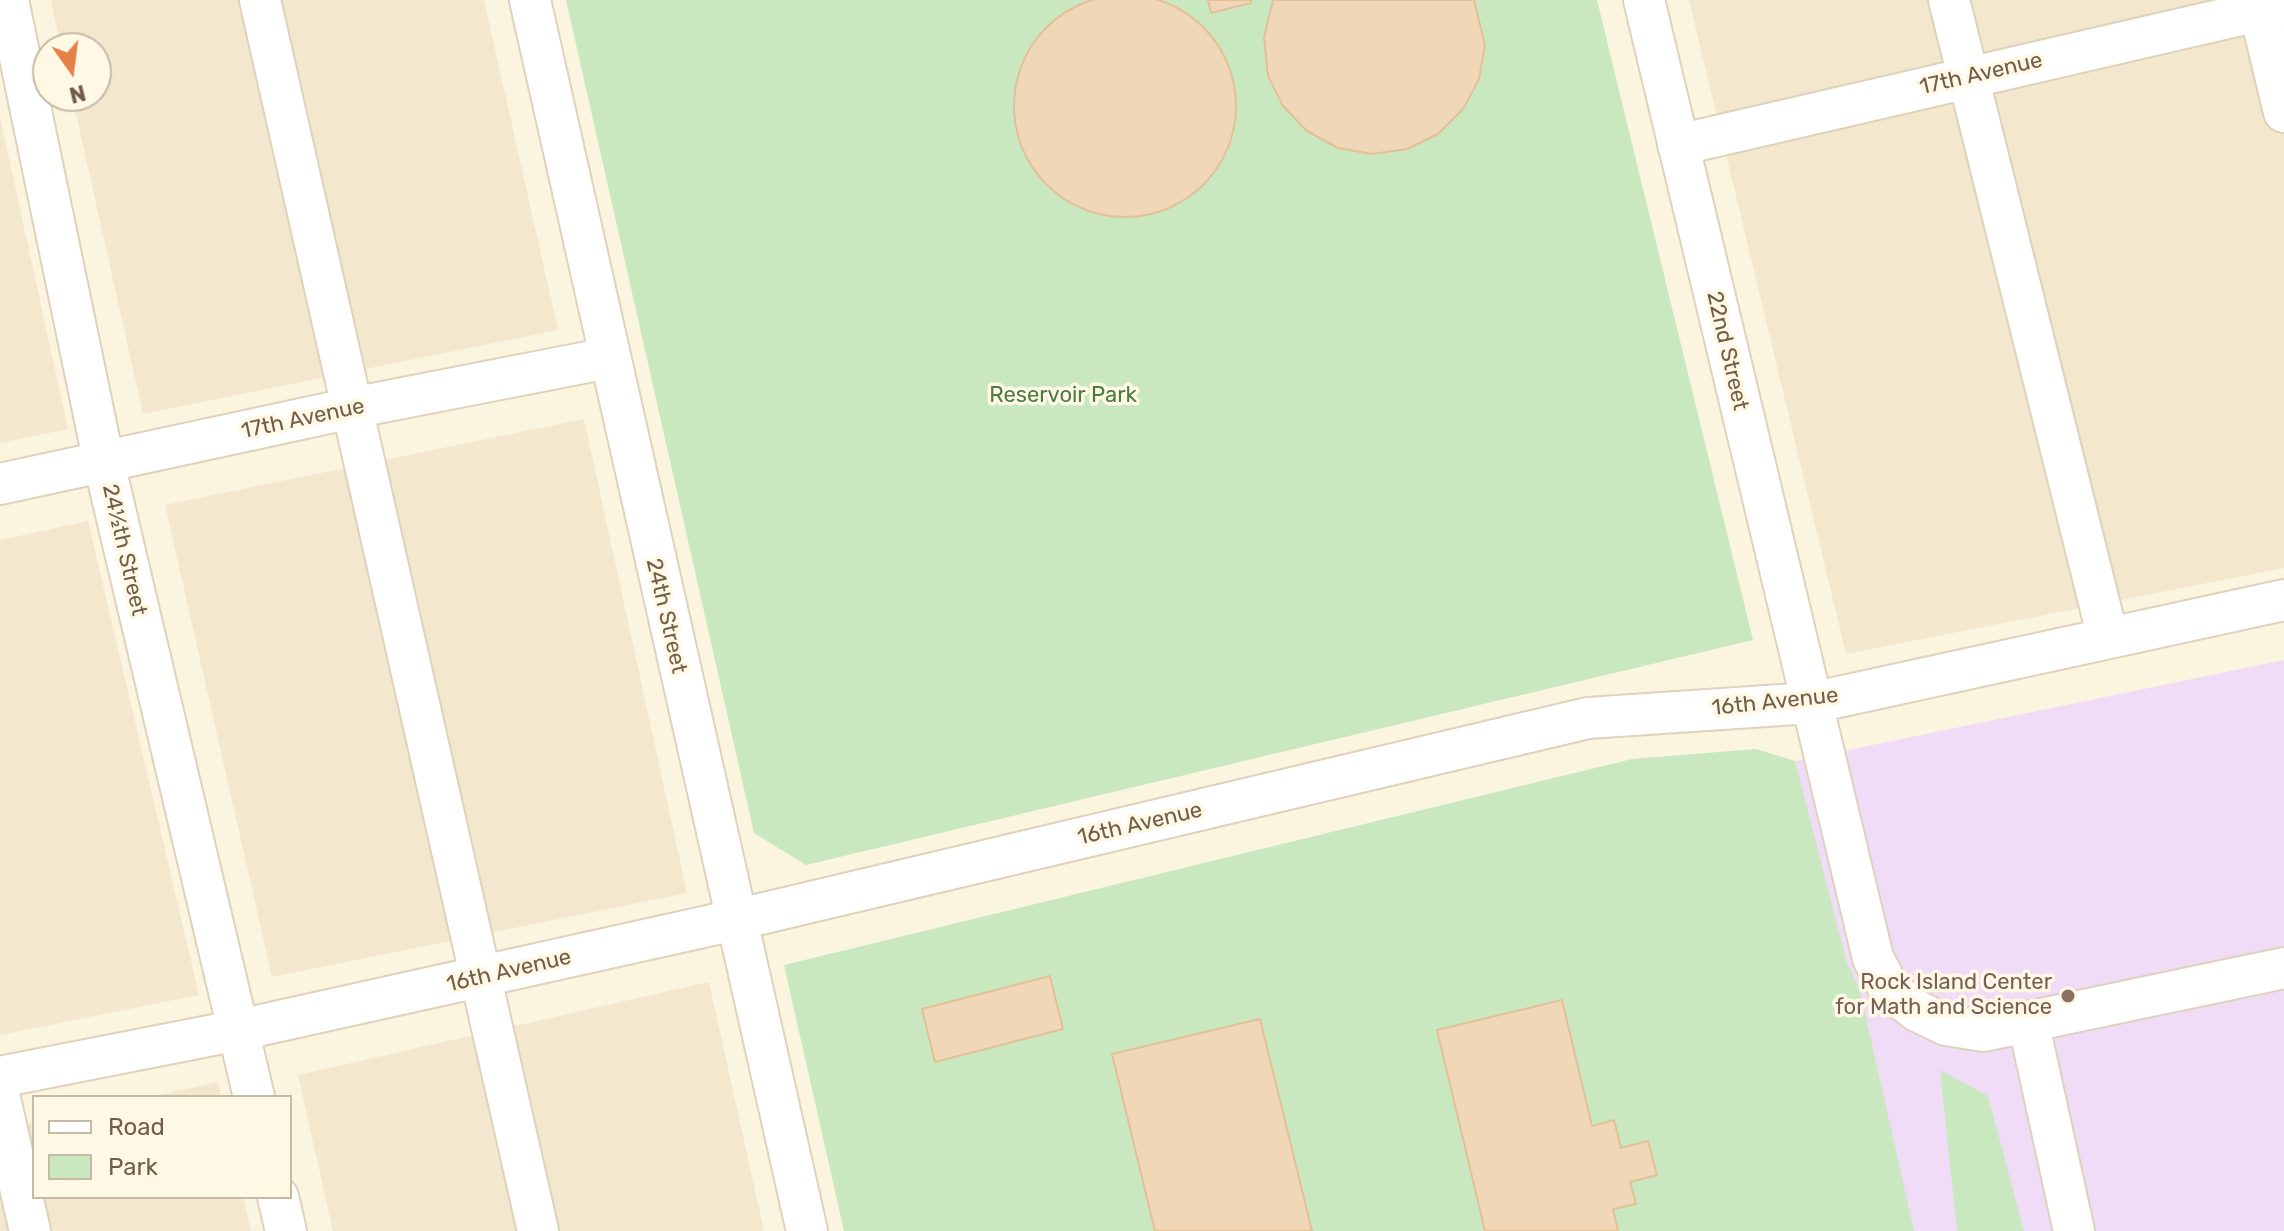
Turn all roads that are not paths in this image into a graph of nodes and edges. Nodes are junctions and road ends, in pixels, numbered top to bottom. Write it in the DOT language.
graph roads {
  1 [pos="8,0"];
  2 [pos="260,0"];
  3 [pos="530,0"];
  4 [pos="1644,0"];
  5 [pos="1949,0"];
  6 [pos="2267,5"];
  7 [pos="1968,77"];
  8 [pos="2284,112"];
  9 [pos="1678,145"];
  10 [pos="608,358"];
  11 [pos="352,408"];
  12 [pos="104,463"];
  13 [pos="0,484"];
  14 [pos="2284,600"];
  15 [pos="2108,638"];
  16 [pos="1811,703"];
  17 [pos="735,920"];
  18 [pos="2284,968"];
  19 [pos="480,977"];
  20 [pos="2028,1021"];
  21 [pos="239,1030"];
  22 [pos="0,1077"];
  23 [pos="254,1095"];
  24 [pos="0,1099"];
  25 [pos="278,1199"];
  26 [pos="30,1231"];
  27 [pos="286,1231"];
  28 [pos="538,1231"];
  29 [pos="807,1231"];
  30 [pos="2074,1231"];
  1 -- 12 [label="street, 24½th Street"];
  2 -- 11 [label="street"];
  3 -- 10 [label="street, 24th Street"];
  4 -- 9 [label="street, 22nd Street"];
  5 -- 7 [label="street"];
  6 -- 7 [label="street, 17th Avenue"];
  6 -- 8 [label="street"];
  7 -- 9 [label="street, 17th Avenue"];
  7 -- 15 [label="street"];
  9 -- 16 [label="street, 22nd Street"];
  10 -- 11 [label="street, 17th Avenue"];
  10 -- 17 [label="street, 24th Street"];
  11 -- 12 [label="street, 17th Avenue"];
  11 -- 19 [label="street"];
  12 -- 13 [label="street, 17th Avenue"];
  12 -- 21 [label="street, 24½th Street"];
  14 -- 15 [label="street, 16th Avenue"];
  15 -- 16 [label="street, 16th Avenue"];
  16 -- 17 [label="street, 16th Avenue"];
  16 -- 20 [label="street, 22nd Street"];
  17 -- 19 [label="street, 16th Avenue"];
  17 -- 29 [label="street, 24th Street"];
  18 -- 20 [label="street, 22nd Street"];
  19 -- 21 [label="street, 16th Avenue"];
  19 -- 28 [label="street"];
  20 -- 30 [label="street"];
  21 -- 22 [label="street, 16th Avenue"];
  21 -- 23 [label="street, 24½th Street"];
  24 -- 26 [label="street"];
  25 -- 27 [label="street"];
}
